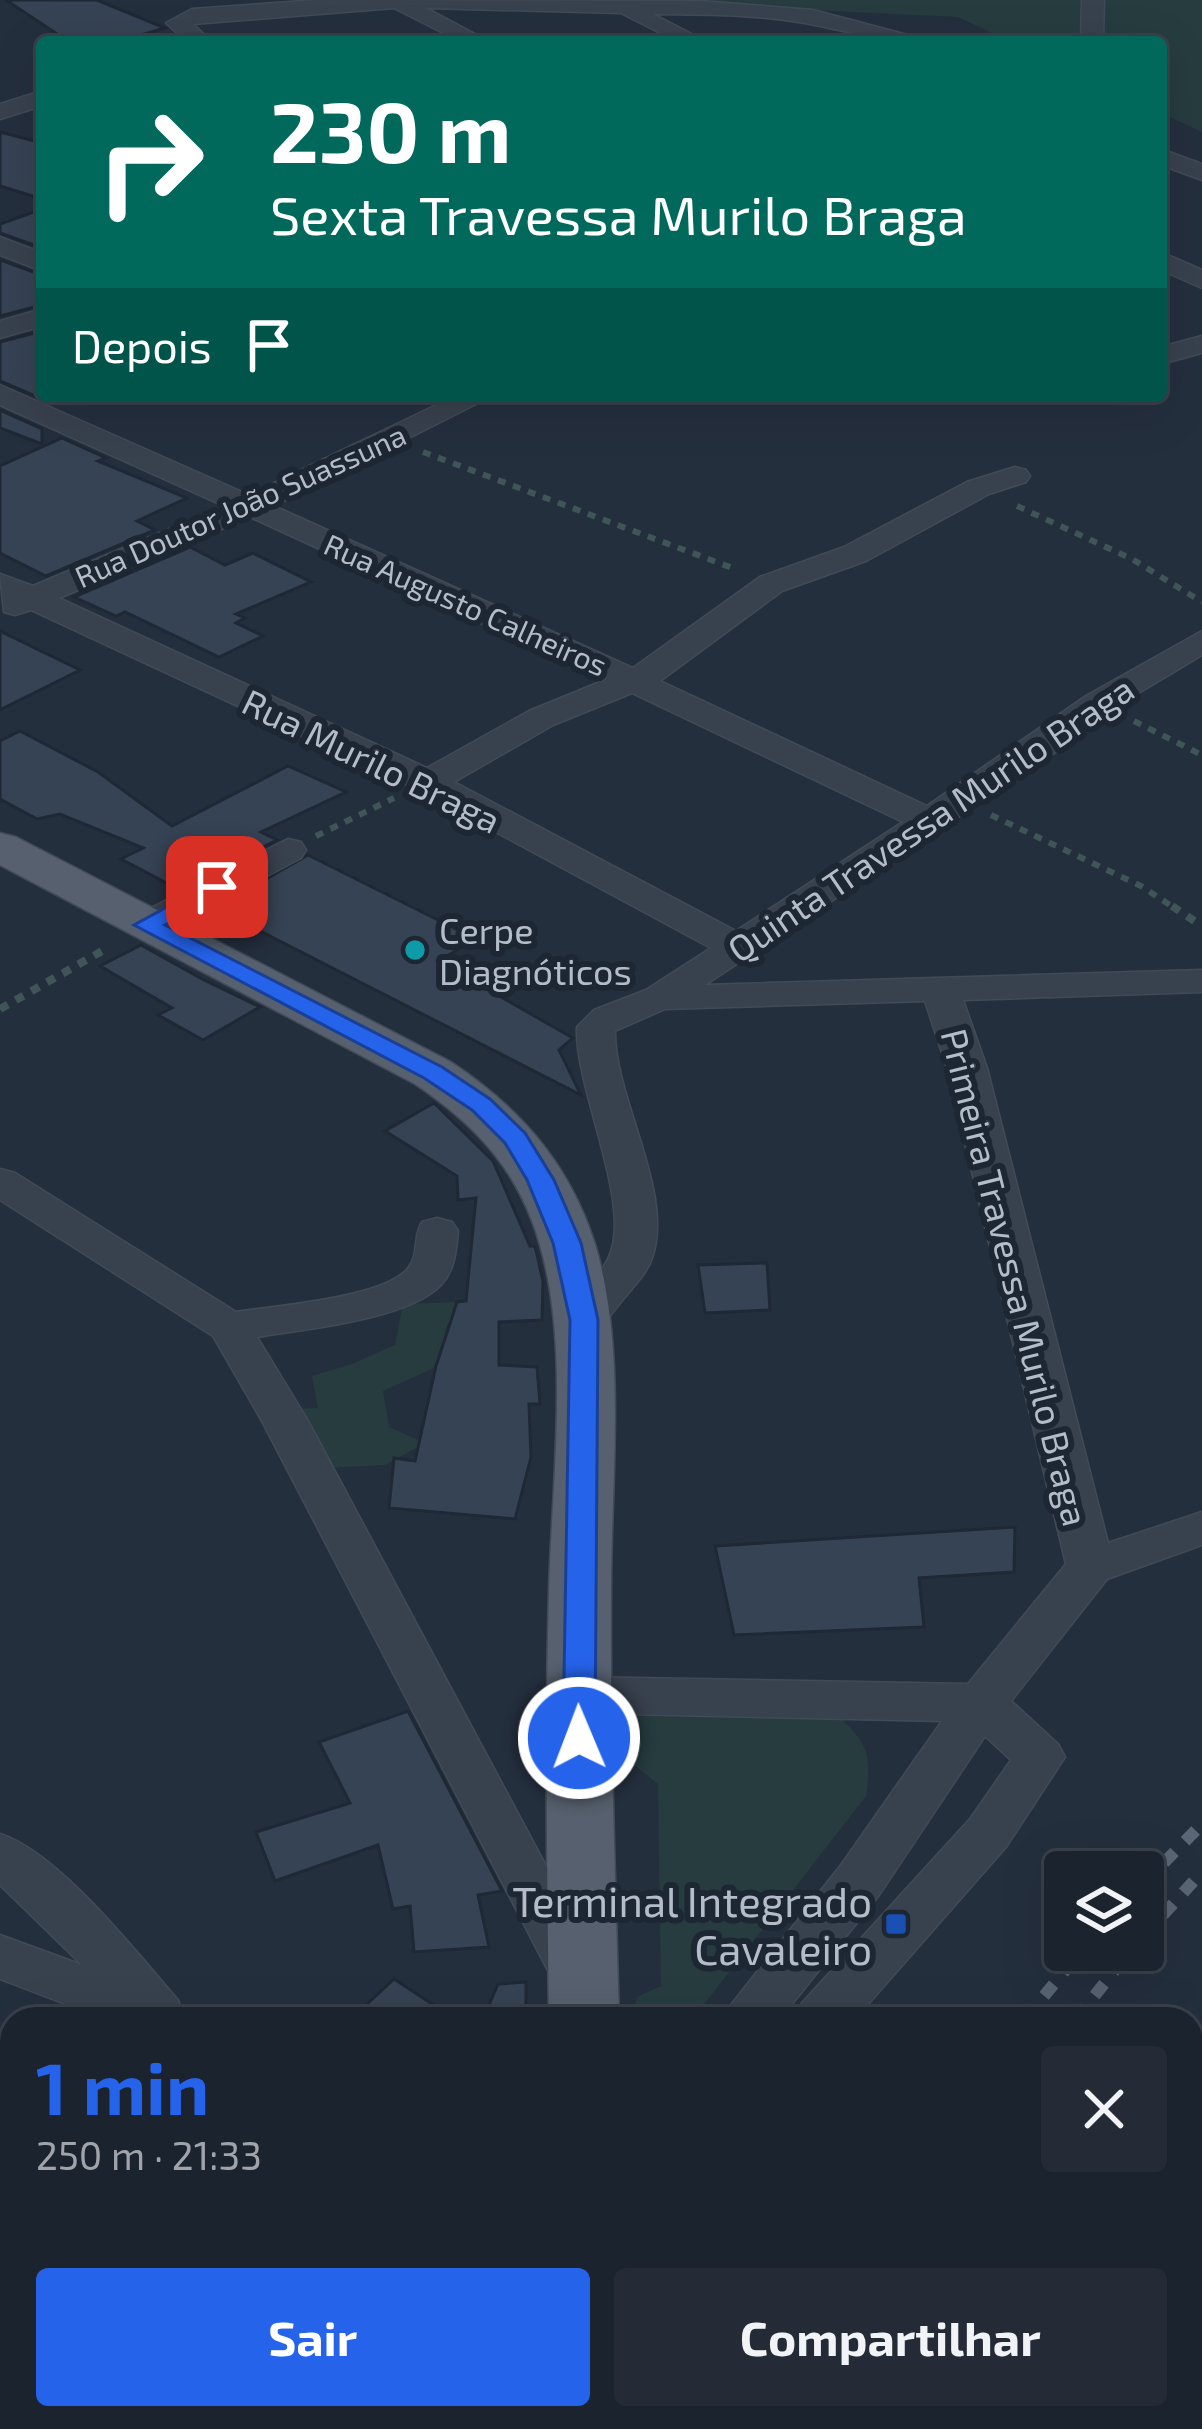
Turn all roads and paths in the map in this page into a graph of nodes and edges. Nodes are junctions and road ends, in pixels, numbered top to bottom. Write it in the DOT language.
graph roads {
  1 [pos="1093,0"];
  2 [pos="394,1"];
  3 [pos="617,6"];
  4 [pos="193,36"];
  5 [pos="467,36"];
  6 [pos="683,36"];
  7 [pos="885,36"];
  8 [pos="1092,36"];
  9 [pos="36,100"];
  10 [pos="0,113"];
  11 [pos="36,125"];
  12 [pos="1167,158"];
  13 [pos="1202,173"];
  14 [pos="0,245"];
  15 [pos="36,260"];
  16 [pos="1167,263"];
  17 [pos="1202,280"];
  18 [pos="36,319"];
  19 [pos="0,330"];
  20 [pos="1202,344"];
  21 [pos="1167,354"];
  22 [pos="0,394"];
  23 [pos="410,402"];
  24 [pos="466,402"];
  25 [pos="443,413"];
  26 [pos="388,439"];
  27 [pos="1016,476"];
  28 [pos="978,488"];
  29 [pos="248,507"];
  30 [pos="771,584"];
  31 [pos="10,597"];
  32 [pos="1202,602"];
  33 [pos="1202,641"];
  34 [pos="636,680"];
  35 [pos="1098,703"];
  36 [pos="1202,755"];
  37 [pos="428,782"];
  38 [pos="960,800"];
  39 [pos="928,820"];
  40 [pos="0,847"];
  41 [pos="288,850"];
  42 [pos="146,925"];
  43 [pos="1202,926"];
  44 [pos="739,948"];
  45 [pos="1202,981"];
  46 [pos="939,987"];
  47 [pos="660,998"];
  48 [pos="0,1009"];
  49 [pos="0,1182"];
  50 [pos="437,1232"];
  51 [pos="584,1320"];
  52 [pos="229,1327"];
  53 [pos="1202,1528"];
  54 [pos="1090,1567"];
  55 [pos="578,1695"];
  56 [pos="981,1703"];
  57 [pos="0,1854"];
  58 [pos="0,1957"];
  59 [pos="585,2004"];
  60 [pos="135,2007"];
  61 [pos="153,2007"];
  62 [pos="758,2007"];
  63 [pos="833,2007"];
  1 -- 8 [label="street"];
  2 -- 3 [label="street"];
  2 -- 4 [label="street"];
  2 -- 5 [label="street"];
  3 -- 6 [label="street"];
  3 -- 7 [label="street"];
  9 -- 10 [label="street"];
  10 -- 11 [label="street"];
  12 -- 13 [label="street"];
  14 -- 15 [label="street"];
  16 -- 17 [label="street"];
  18 -- 19 [label="street"];
  20 -- 21 [label="street"];
  22 -- 29 [label="street, Rua Augusto Calheiros"];
  23 -- 25 [label="street"];
  24 -- 25 [label="street, Rua Doutor João Suassuna"];
  25 -- 26 [label="street, Rua Doutor João Suassuna"];
  26 -- 29 [label="street, Rua Doutor João Suassuna"];
  26 -- 30 [label="path"];
  27 -- 28 [label="street"];
  28 -- 30 [label="street"];
  28 -- 32 [label="path"];
  29 -- 31 [label="street, Rua Doutor João Suassuna"];
  29 -- 34 [label="street, Rua Augusto Calheiros"];
  30 -- 34 [label="street"];
  31 -- 37 [label="street, Rua Murilo Braga"];
  33 -- 35 [label="street, Quinta Travessa Murilo Braga"];
  34 -- 37 [label="street"];
  34 -- 39 [label="street, Rua Augusto Calheiros"];
  35 -- 36 [label="path"];
  35 -- 38 [label="street, Quinta Travessa Murilo Braga"];
  37 -- 41 [label="path"];
  37 -- 44 [label="street, Rua Murilo Braga"];
  38 -- 39 [label="street, Quinta Travessa Murilo Braga"];
  38 -- 43 [label="path"];
  39 -- 44 [label="street, Quinta Travessa Murilo Braga"];
  40 -- 42 [label="main road"];
  41 -- 42 [label="street"];
  42 -- 48 [label="path"];
  42 -- 51 [label="main road"];
  44 -- 47 [label="street, Quinta Travessa Murilo Braga"];
  45 -- 46 [label="street"];
  46 -- 47 [label="street"];
  46 -- 54 [label="street, Primeira Travessa Murilo Braga"];
  47 -- 51 [label="street"];
  49 -- 52 [label="street"];
  50 -- 52 [label="street"];
  51 -- 55 [label="main road"];
  52 -- 59 [label="street"];
  53 -- 54 [label="street"];
  54 -- 56 [label="street"];
  55 -- 56 [label="street"];
  55 -- 59 [label="main road"];
  56 -- 62 [label="street"];
  56 -- 63 [label="street"];
  57 -- 61 [label="street"];
  58 -- 60 [label="street"];
}
